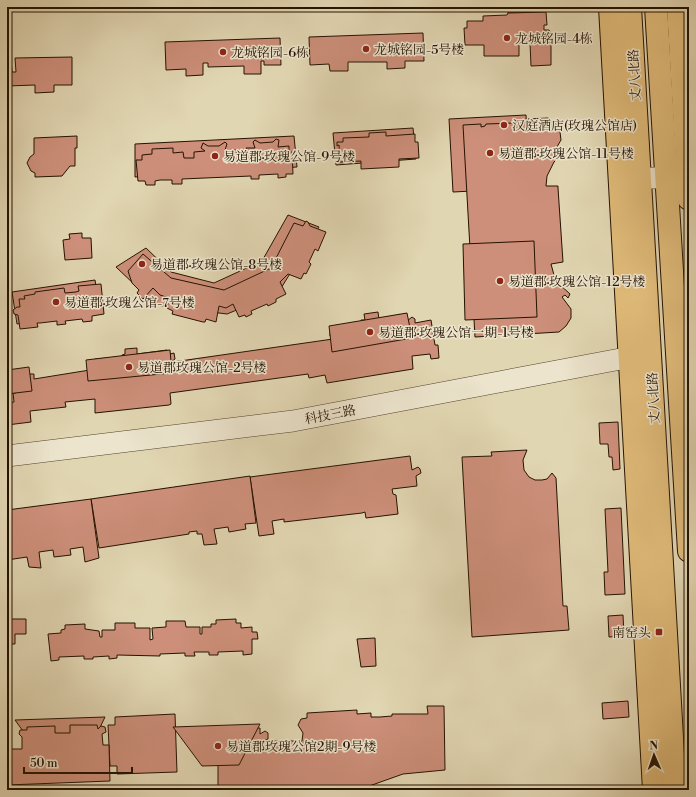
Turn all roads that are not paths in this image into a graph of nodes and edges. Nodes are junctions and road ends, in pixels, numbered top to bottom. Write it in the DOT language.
graph roads {
  1 [pos="610,7"];
  2 [pos="630,7"];
  3 [pos="656,7"];
  4 [pos="678,7"];
  5 [pos="666,177"];
  6 [pos="688,177"];
  7 [pos="630,179"];
  8 [pos="689,199"];
  9 [pos="640,356"];
  10 [pos="7,456"];
  11 [pos="689,551"];
  12 [pos="654,790"];
  13 [pos="675,790"];
  1 -- 7 [label="main road"];
  2 -- 7 [label="main road, 丈八北路"];
  3 -- 5 [label="main road, 丈八北路"];
  4 -- 6 [label="main road"];
  5 -- 6 [label="street"];
  5 -- 7 [label="street"];
  5 -- 11 [label="main road, 丈八北路"];
  6 -- 8 [label="main road"];
  7 -- 9 [label="main road, 丈八北路"];
  9 -- 10 [label="street, 科技三路"];
  9 -- 12 [label="main road"];
  9 -- 13 [label="main road, 丈八北路"];
}
